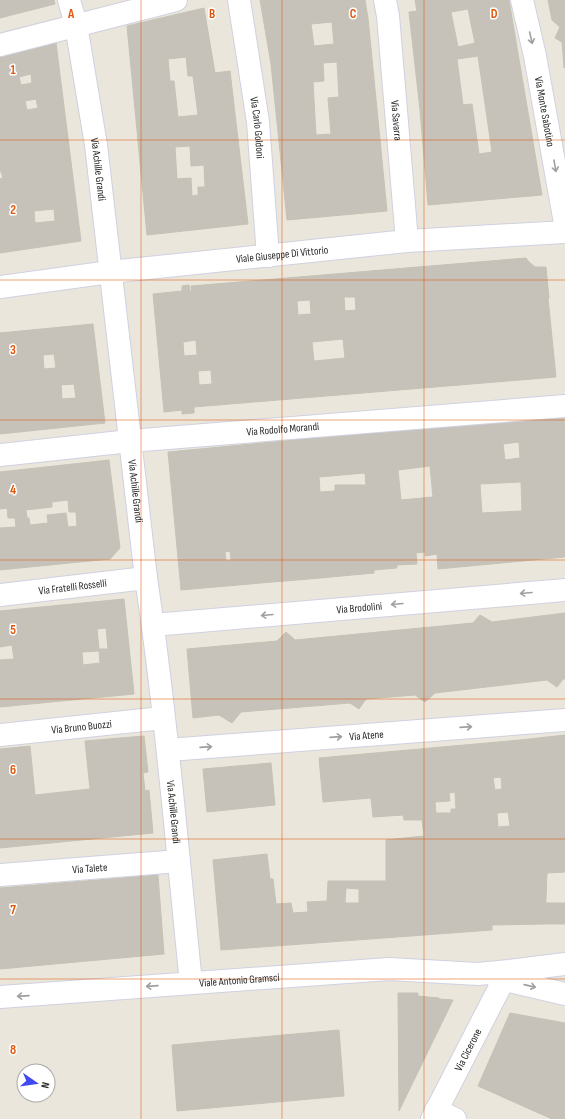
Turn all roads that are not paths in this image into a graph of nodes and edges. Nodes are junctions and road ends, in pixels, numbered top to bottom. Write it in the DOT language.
graph roads {
  1 [pos="69,0"];
  2 [pos="176,0"];
  3 [pos="239,0"];
  4 [pos="385,0"];
  5 [pos="522,0"];
  6 [pos="76,25"];
  7 [pos="0,44"];
  8 [pos="565,224"];
  9 [pos="565,232"];
  10 [pos="407,241"];
  11 [pos="268,256"];
  12 [pos="110,272"];
  13 [pos="0,287"];
  14 [pos="565,406"];
  15 [pos="130,441"];
  16 [pos="0,455"];
  17 [pos="146,578"];
  18 [pos="565,590"];
  19 [pos="0,596"];
  20 [pos="153,625"];
  21 [pos="163,718"];
  22 [pos="565,720"];
  23 [pos="0,735"];
  24 [pos="168,750"];
  25 [pos="179,861"];
  26 [pos="0,875"];
  27 [pos="565,964"];
  28 [pos="478,974"];
  29 [pos="504,979"];
  30 [pos="191,983"];
  31 [pos="565,994"];
  32 [pos="0,997"];
  33 [pos="441,1116"];
  1 -- 6 [label="street, Via Achille Grandi"];
  2 -- 6 [label="street"];
  3 -- 11 [label="street, Via Carlo Goldoni"];
  4 -- 10 [label="street, Via Savarra"];
  5 -- 8 [label="street, Via Monte Sabotino, one-way"];
  6 -- 7 [label="street"];
  6 -- 12 [label="street, Via Achille Grandi"];
  9 -- 10 [label="street, Viale Giuseppe Di Vittorio"];
  10 -- 11 [label="street, Viale Giuseppe Di Vittorio"];
  11 -- 12 [label="street, Viale Giuseppe Di Vittorio"];
  12 -- 13 [label="street, Viale Giuseppe Di Vittorio"];
  12 -- 15 [label="street, Via Achille Grandi"];
  14 -- 15 [label="street, Via Rodolfo Morandi"];
  15 -- 16 [label="street, Via Rodolfo Morandi"];
  15 -- 17 [label="street, Via Achille Grandi"];
  17 -- 19 [label="street, Via Fratelli Rosselli"];
  17 -- 20 [label="street, Via Achille Grandi"];
  18 -- 20 [label="street, Via Brodolini, one-way"];
  20 -- 21 [label="street, Via Achille Grandi"];
  21 -- 23 [label="street, Via Bruno Buozzi"];
  21 -- 24 [label="street, Via Achille Grandi"];
  24 -- 22 [label="street, Via Atene, one-way"];
  24 -- 25 [label="street, Via Achille Grandi"];
  25 -- 26 [label="street, Via Talete"];
  25 -- 30 [label="street, Via Achille Grandi"];
  27 -- 28 [label="street, Viale Antonio Gramsci"];
  28 -- 29 [label="street, Viale Antonio Gramsci"];
  28 -- 30 [label="street, Viale Antonio Gramsci"];
  29 -- 31 [label="street, Viale Antonio Gramsci, one-way"];
  29 -- 33 [label="street, Via Cicerone"];
  30 -- 32 [label="street, Viale Antonio Gramsci, one-way"];
}
